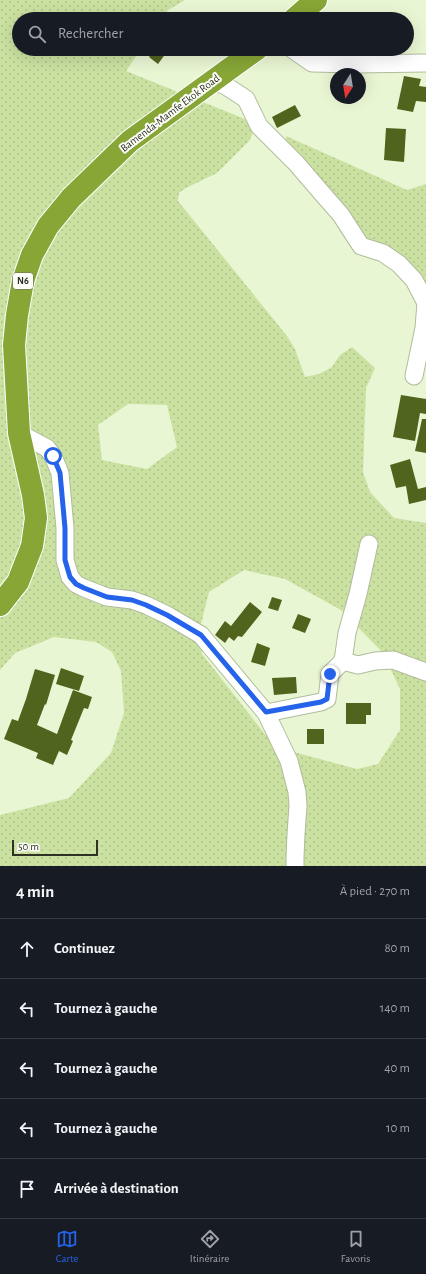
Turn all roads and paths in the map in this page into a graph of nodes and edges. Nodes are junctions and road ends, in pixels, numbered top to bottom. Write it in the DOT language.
graph roads {
  1 [pos="316,0"];
  2 [pos="302,12"];
  3 [pos="247,56"];
  4 [pos="302,56"];
  5 [pos="426,62"];
  6 [pos="213,81"];
  7 [pos="414,376"];
  8 [pos="19,433"];
  9 [pos="369,544"];
  10 [pos="0,606"];
  11 [pos="343,661"];
  12 [pos="426,672"];
  13 [pos="266,712"];
  14 [pos="295,866"];
  1 -- 2 [label="highway"];
  3 -- 6 [label="highway, Bamenda-Mamfe Ekok Road / N6"];
  4 -- 5 [label="street"];
  6 -- 7 [label="street"];
  6 -- 8 [label="highway, Bamenda-Mamfe Ekok Road / N6"];
  8 -- 10 [label="highway, Bamenda-Mamfe Ekok Road / N6"];
  8 -- 13 [label="street"];
  9 -- 11 [label="street"];
  11 -- 12 [label="street"];
  11 -- 13 [label="street"];
  13 -- 14 [label="street"];
}
